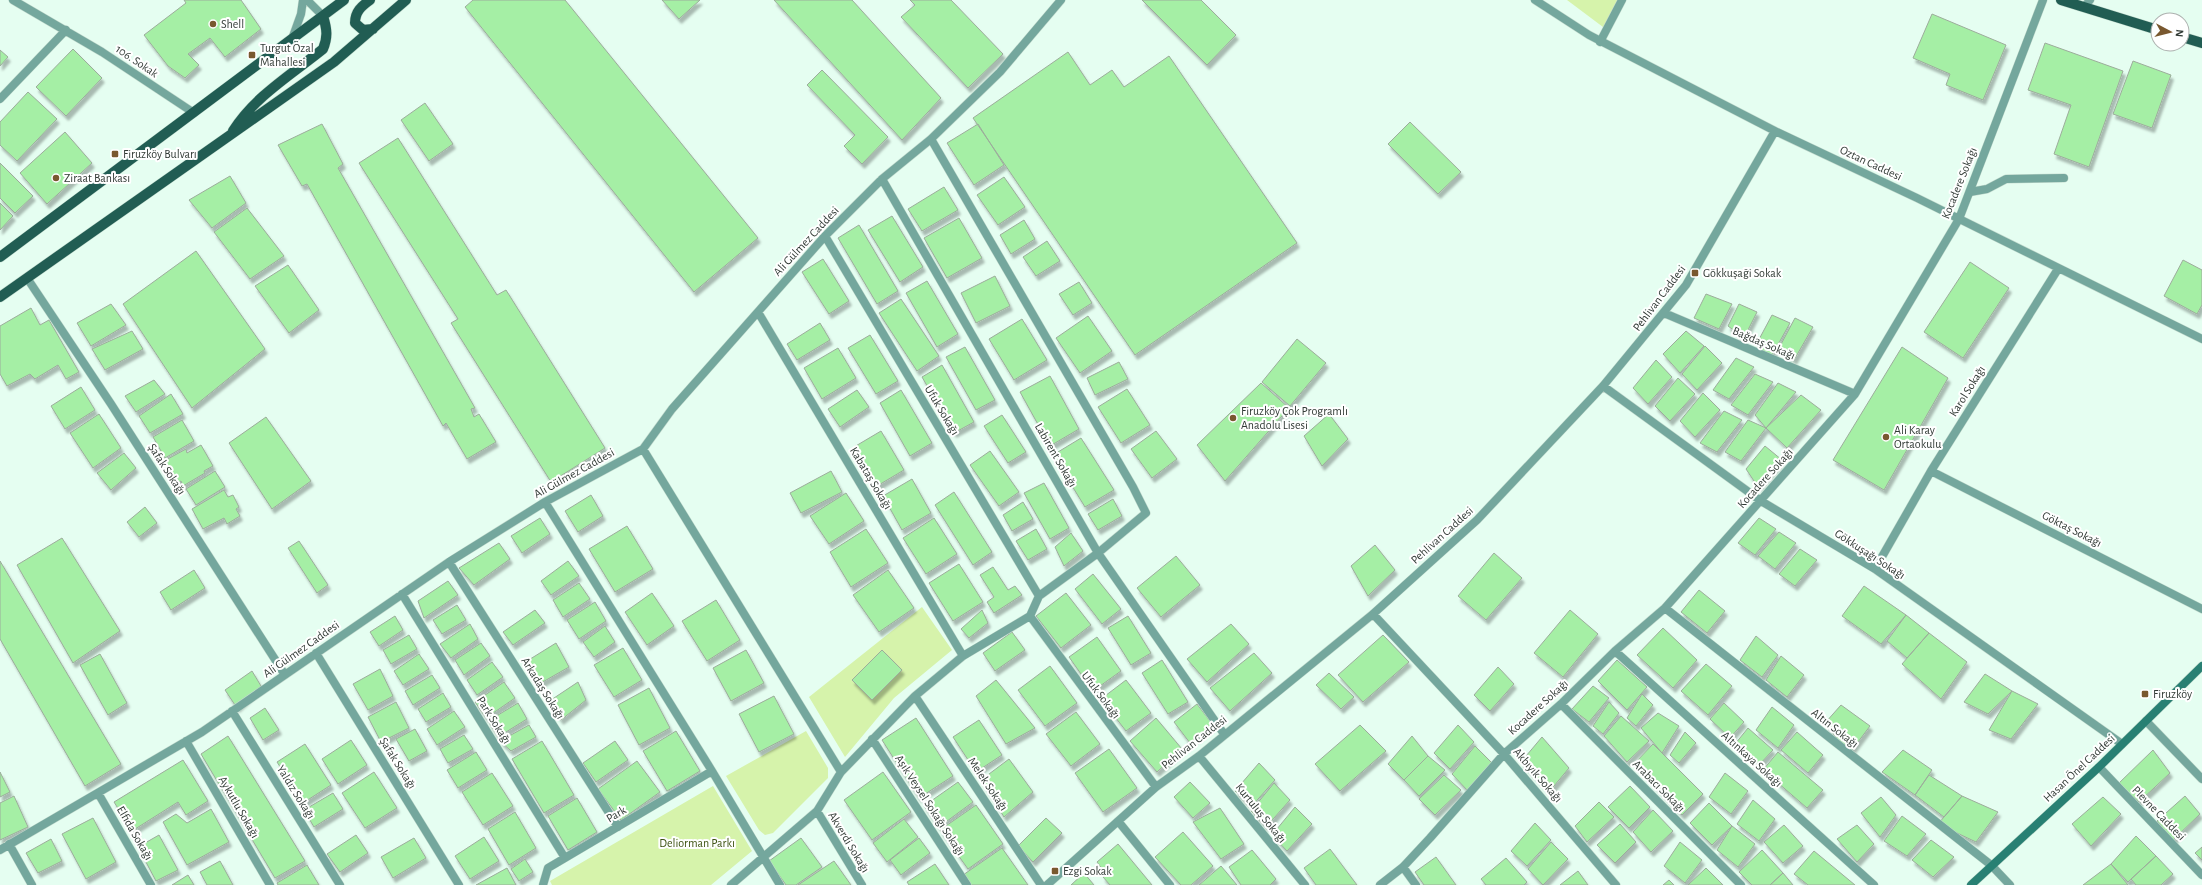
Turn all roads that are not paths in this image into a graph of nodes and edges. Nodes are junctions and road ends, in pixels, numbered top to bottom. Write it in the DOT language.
graph roads {
  1 [pos="13,0"];
  2 [pos="303,0"];
  3 [pos="307,0"];
  4 [pos="344,0"];
  5 [pos="370,0"];
  6 [pos="406,0"];
  7 [pos="1061,0"];
  8 [pos="1535,0"];
  9 [pos="1622,0"];
  10 [pos="2043,0"];
  11 [pos="2061,0"];
  12 [pos="2087,3"];
  13 [pos="323,16"];
  14 [pos="2150,27"];
  15 [pos="373,28"];
  16 [pos="66,30"];
  17 [pos="291,40"];
  18 [pos="2190,40"];
  19 [pos="1600,42"];
  20 [pos="2202,44"];
  21 [pos="0,99"];
  22 [pos="194,113"];
  23 [pos="1775,131"];
  24 [pos="231,134"];
  25 [pos="931,140"];
  26 [pos="2064,178"];
  27 [pos="882,179"];
  28 [pos="1970,192"];
  29 [pos="1960,219"];
  30 [pos="825,236"];
  31 [pos="0,256"];
  32 [pos="2058,269"];
  33 [pos="27,278"];
  34 [pos="0,297"];
  35 [pos="758,312"];
  36 [pos="1664,313"];
  37 [pos="2202,339"];
  38 [pos="1603,386"];
  39 [pos="1855,394"];
  40 [pos="643,449"];
  41 [pos="1931,471"];
  42 [pos="1761,501"];
  43 [pos="545,502"];
  44 [pos="1098,553"];
  45 [pos="449,562"];
  46 [pos="1875,569"];
  47 [pos="402,594"];
  48 [pos="1039,596"];
  49 [pos="1665,608"];
  50 [pos="2202,609"];
  51 [pos="1373,614"];
  52 [pos="1030,616"];
  53 [pos="1614,651"];
  54 [pos="316,653"];
  55 [pos="963,656"];
  56 [pos="2202,666"];
  57 [pos="285,675"];
  58 [pos="916,696"];
  59 [pos="1561,704"];
  60 [pos="232,711"];
  61 [pos="2146,721"];
  62 [pos="1224,734"];
  63 [pos="872,739"];
  64 [pos="186,741"];
  65 [pos="2122,744"];
  66 [pos="1504,754"];
  67 [pos="1199,756"];
  68 [pos="2099,767"];
  69 [pos="712,771"];
  70 [pos="841,772"];
  71 [pos="2202,779"];
  72 [pos="1156,787"];
  73 [pos="98,793"];
  74 [pos="817,811"];
  75 [pos="1118,821"];
  76 [pos="618,827"];
  77 [pos="9,844"];
  78 [pos="0,850"];
  79 [pos="565,858"];
  80 [pos="763,859"];
  81 [pos="1991,865"];
  82 [pos="1403,867"];
  83 [pos="2202,875"];
  84 [pos="32,885"];
  85 [pos="151,885"];
  86 [pos="270,885"];
  87 [pos="340,885"];
  88 [pos="459,885"];
  89 [pos="543,885"];
  90 [pos="731,885"];
  91 [pos="780,885"];
  92 [pos="862,885"];
  93 [pos="967,885"];
  94 [pos="1041,885"];
  95 [pos="1047,885"];
  96 [pos="1170,885"];
  97 [pos="1305,885"];
  98 [pos="1380,885"];
  99 [pos="1416,885"];
  100 [pos="1616,885"];
  101 [pos="1741,885"];
  102 [pos="1874,885"];
  103 [pos="1971,885"];
  104 [pos="2010,885"];
  1 -- 16 [label="street, 106. Sokak"];
  2 -- 17 [label="street"];
  3 -- 13 [label="street"];
  4 -- 13 [label="main road"];
  5 -- 15 [label="main road"];
  6 -- 15 [label="main road"];
  7 -- 25 [label="street, Ali Gülmez Caddesi"];
  8 -- 19 [label="street, Oztan Caddesi"];
  9 -- 19 [label="street"];
  10 -- 28 [label="street, Kocadere Sokağı"];
  11 -- 12 [label="main road"];
  12 -- 14 [label="main road"];
  13 -- 17 [label="main road"];
  13 -- 24 [label="main road"];
  15 -- 24 [label="main road"];
  16 -- 21 [label="street"];
  16 -- 22 [label="street, 106. Sokak"];
  17 -- 22 [label="main road"];
  18 -- 20 [label="main road"];
  19 -- 23 [label="street, Oztan Caddesi"];
  22 -- 31 [label="main road"];
  23 -- 29 [label="street, Oztan Caddesi"];
  23 -- 36 [label="street, Pehlivan Caddesi"];
  24 -- 33 [label="main road"];
  25 -- 27 [label="street, Ali Gülmez Caddesi"];
  25 -- 44 [label="street"];
  26 -- 28 [label="street"];
  27 -- 30 [label="street, Ali Gülmez Caddesi"];
  27 -- 44 [label="street, Labirent Sokağı"];
  28 -- 29 [label="street, Kocadere Sokağı"];
  29 -- 32 [label="street, Oztan Caddesi"];
  29 -- 39 [label="street, Kocadere Sokağı"];
  30 -- 35 [label="street, Ali Gülmez Caddesi"];
  30 -- 48 [label="street, Ufuk Sokağı"];
  32 -- 37 [label="street, Oztan Caddesi"];
  32 -- 41 [label="street, Karol Sokağı"];
  33 -- 34 [label="main road"];
  33 -- 57 [label="street, Şafak Sokağı"];
  35 -- 40 [label="street, Ali Gülmez Caddesi"];
  35 -- 55 [label="street, Kabataş Sokağı"];
  36 -- 38 [label="street, Pehlivan Caddesi"];
  36 -- 39 [label="street, Bağdaş Sokağı"];
  38 -- 42 [label="street, Gökkuşağı Sokağı"];
  38 -- 51 [label="street, Pehlivan Caddesi"];
  39 -- 42 [label="street, Kocadere Sokağı"];
  40 -- 43 [label="street, Ali Gülmez Caddesi"];
  40 -- 70 [label="street"];
  41 -- 46 [label="street, Karol Sokağı"];
  41 -- 50 [label="street, Göktaş Sokağı"];
  42 -- 46 [label="street, Gökkuşağı Sokağı"];
  42 -- 49 [label="street, Kocadere Sokağı"];
  43 -- 45 [label="street, Ali Gülmez Caddesi"];
  43 -- 69 [label="street"];
  44 -- 48 [label="street"];
  44 -- 62 [label="street, Labirent Sokağı"];
  45 -- 47 [label="street, Ali Gülmez Caddesi"];
  45 -- 76 [label="street, Arkadaş Sokağı"];
  46 -- 65 [label="street, Gökkuşağı Sokağı"];
  47 -- 54 [label="street, Ali Gülmez Caddesi"];
  47 -- 79 [label="street, Park Sokağı"];
  48 -- 52 [label="street"];
  49 -- 53 [label="street, Kocadere Sokağı"];
  49 -- 81 [label="street, Altın Sokağı"];
  51 -- 62 [label="street, Pehlivan Caddesi"];
  51 -- 66 [label="street, Akbıyık Sokağı"];
  52 -- 55 [label="street"];
  52 -- 72 [label="street, Ufuk Sokağı"];
  53 -- 59 [label="street, Kocadere Sokağı"];
  53 -- 102 [label="street, Altınkaya Sokağı"];
  54 -- 57 [label="street, Ali Gülmez Caddesi"];
  54 -- 88 [label="street, Şafak Sokağı"];
  55 -- 58 [label="street"];
  56 -- 61 [label="main road, Hasan Önel Caddesi"];
  57 -- 60 [label="street, Ali Gülmez Caddesi"];
  58 -- 63 [label="street"];
  58 -- 94 [label="street, Melek Sokağı"];
  59 -- 66 [label="street, Kocadere Sokağı"];
  59 -- 101 [label="street, Arabacı Sokağı"];
  60 -- 64 [label="street, Ali Gülmez Caddesi"];
  60 -- 87 [label="street, Yaldız Sokağı"];
  61 -- 65 [label="main road, Hasan Önel Caddesi"];
  61 -- 71 [label="street"];
  62 -- 67 [label="street, Pehlivan Caddesi"];
  63 -- 70 [label="street"];
  63 -- 93 [label="street, Aşık Veysel Sokağı Sokağı"];
  64 -- 73 [label="street, Ali Gülmez Caddesi"];
  64 -- 86 [label="street, Aykutlu Sokağı"];
  65 -- 68 [label="main road, Hasan Önel Caddesi"];
  66 -- 82 [label="street, Kocadere Sokağı"];
  66 -- 100 [label="street, Akbıyık Sokağı"];
  67 -- 72 [label="street, Pehlivan Caddesi"];
  67 -- 97 [label="street, Kurtuluş Sokağı"];
  68 -- 81 [label="main road, Hasan Önel Caddesi"];
  68 -- 83 [label="street, Plevne Caddesi"];
  69 -- 76 [label="street, Park"];
  69 -- 80 [label="street"];
  70 -- 74 [label="street"];
  72 -- 75 [label="street, Pehlivan Caddesi"];
  73 -- 77 [label="street, Ali Gülmez Caddesi"];
  73 -- 85 [label="street, Elfida Sokağı"];
  74 -- 80 [label="street"];
  74 -- 92 [label="street, Akverdi Sokağı"];
  75 -- 95 [label="street, Pehlivan Caddesi"];
  75 -- 96 [label="street"];
  76 -- 79 [label="street, Park"];
  77 -- 78 [label="street, Ali Gülmez Caddesi"];
  77 -- 84 [label="street"];
  79 -- 89 [label="street, Park"];
  80 -- 90 [label="street"];
  80 -- 91 [label="street"];
  81 -- 103 [label="main road, Hasan Önel Caddesi"];
  81 -- 104 [label="street, Altın Sokağı"];
  82 -- 98 [label="street, Kocadere Sokağı"];
  82 -- 99 [label="street"];
}
